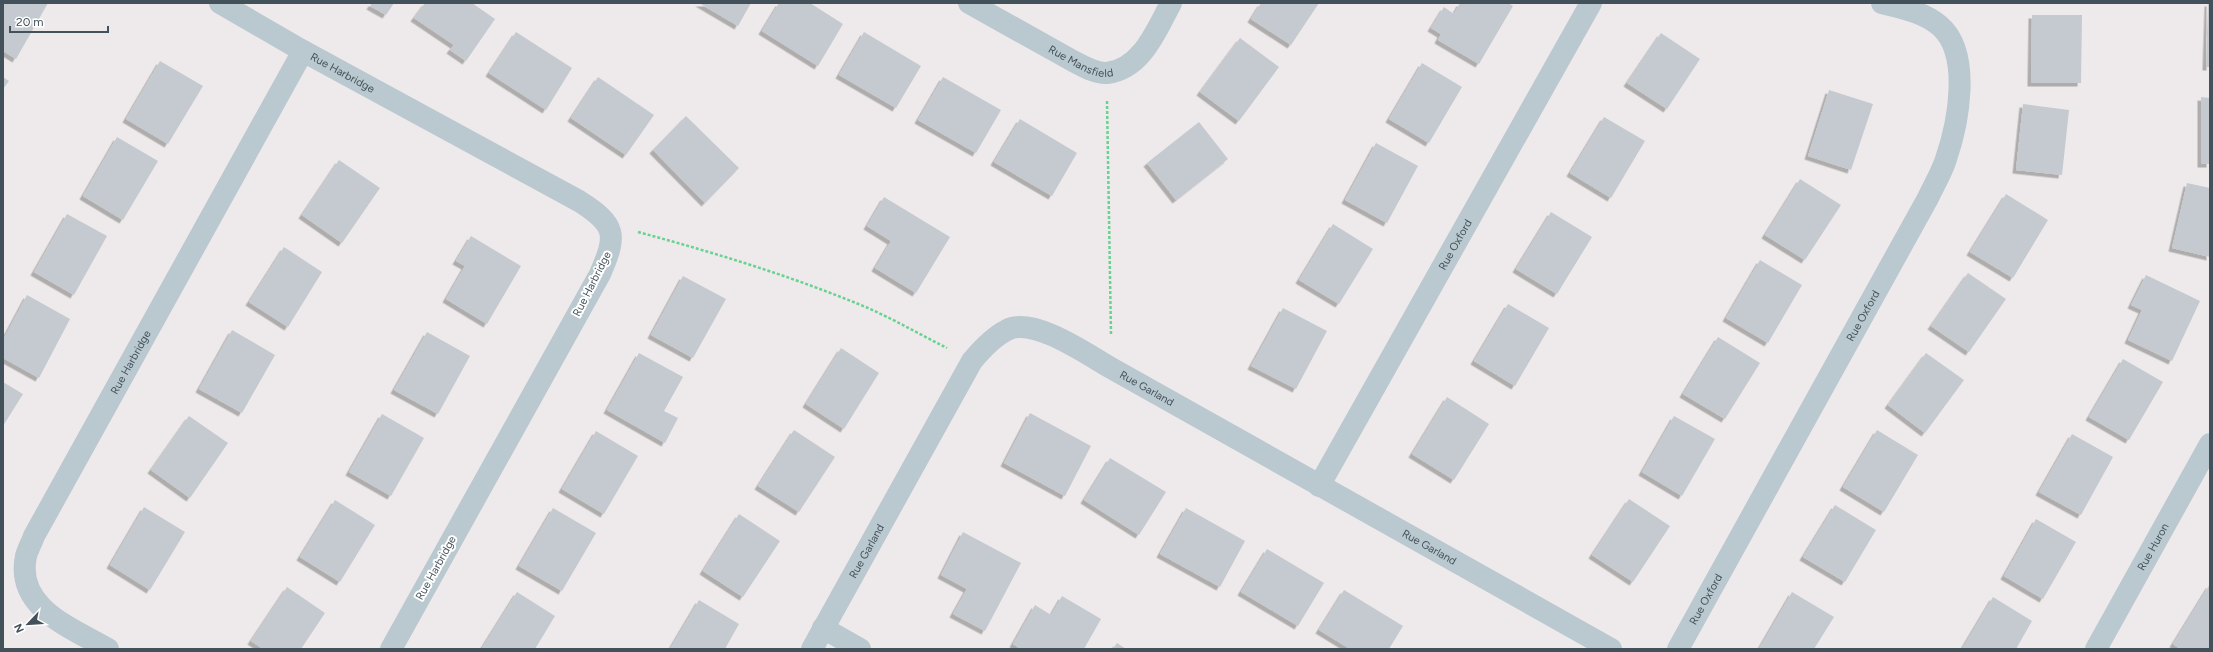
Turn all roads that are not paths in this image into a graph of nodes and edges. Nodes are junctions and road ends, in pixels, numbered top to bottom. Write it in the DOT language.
graph roads {
  1 [pos="220,3"];
  2 [pos="969,3"];
  3 [pos="1171,3"];
  4 [pos="1591,3"];
  5 [pos="1882,3"];
  6 [pos="303,51"];
  7 [pos="2210,444"];
  8 [pos="1319,486"];
  9 [pos="823,628"];
  10 [pos="108,649"];
  11 [pos="391,649"];
  12 [pos="812,649"];
  13 [pos="860,649"];
  14 [pos="1611,649"];
  15 [pos="1678,649"];
  16 [pos="2096,649"];
  1 -- 6 [label="street, Rue Harbridge"];
  2 -- 3 [label="street, Rue Mansfield"];
  4 -- 8 [label="street, Rue Oxford"];
  5 -- 15 [label="street, Rue Oxford"];
  6 -- 10 [label="street, Rue Harbridge"];
  6 -- 11 [label="street, Rue Harbridge"];
  7 -- 16 [label="street, Rue Huron"];
  8 -- 9 [label="street, Rue Garland"];
  8 -- 14 [label="street, Rue Garland"];
  9 -- 12 [label="street, Rue Garland"];
  9 -- 13 [label="street"];
}
